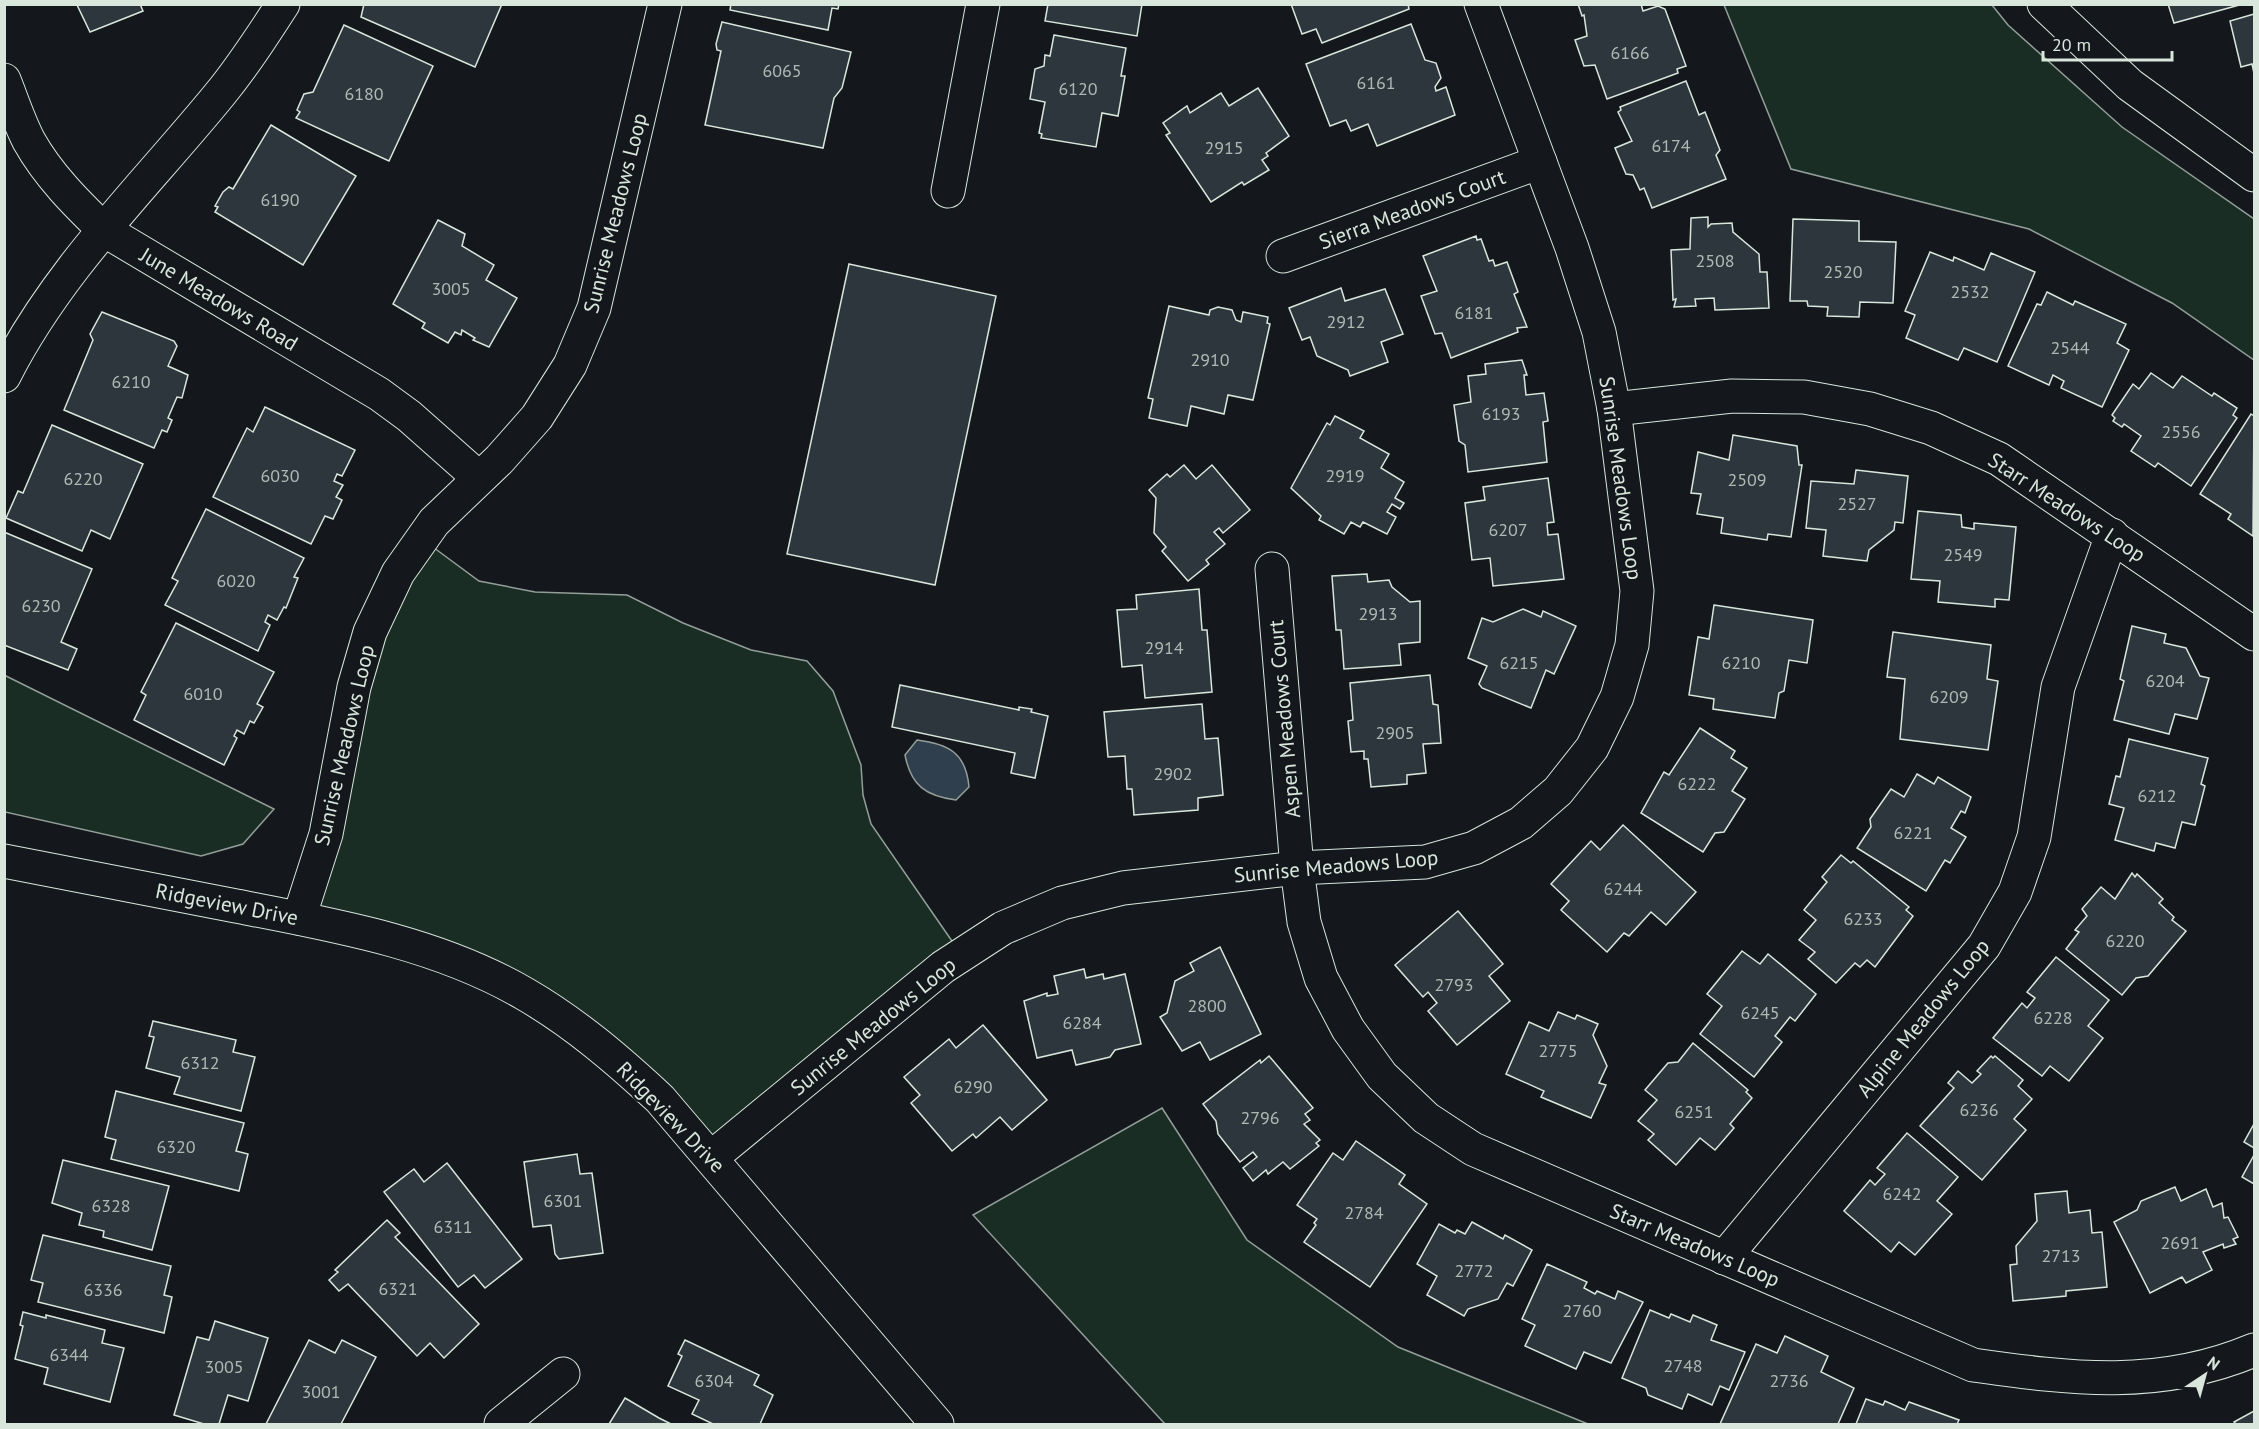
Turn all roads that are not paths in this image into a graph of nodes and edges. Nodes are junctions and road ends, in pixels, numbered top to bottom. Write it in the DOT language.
graph roads {
  1 [pos="283,4"];
  2 [pos="665,4"];
  3 [pos="983,4"];
  4 [pos="1481,4"];
  5 [pos="2044,4"];
  6 [pos="4,80"];
  7 [pos="1540,162"];
  8 [pos="2254,175"];
  9 [pos="948,191"];
  10 [pos="104,230"];
  11 [pos="1283,256"];
  12 [pos="4,376"];
  13 [pos="1614,409"];
  14 [pos="479,478"];
  15 [pos="2112,535"];
  16 [pos="1272,570"];
  17 [pos="2254,634"];
  18 [pos="4,861"];
  19 [pos="1297,868"];
  20 [pos="299,918"];
  21 [pos="712,1157"];
  22 [pos="1724,1258"];
  23 [pos="2254,1350"];
  24 [pos="563,1374"];
  25 [pos="501,1425"];
  26 [pos="937,1425"];
  1 -- 10 [label="street"];
  2 -- 14 [label="street, Sunrise Meadows Loop"];
  3 -- 9 [label="street"];
  4 -- 7 [label="street, Sunrise Meadows Loop"];
  5 -- 8 [label="street"];
  6 -- 10 [label="street, June Meadows Road"];
  7 -- 11 [label="street, Sierra Meadows Court"];
  7 -- 13 [label="street, Sunrise Meadows Loop"];
  10 -- 12 [label="street"];
  10 -- 14 [label="street, June Meadows Road"];
  13 -- 15 [label="street, Starr Meadows Loop"];
  13 -- 19 [label="street, Sunrise Meadows Loop"];
  14 -- 20 [label="street, Sunrise Meadows Loop"];
  15 -- 17 [label="street, Starr Meadows Loop"];
  15 -- 22 [label="street, Alpine Meadows Loop"];
  16 -- 19 [label="street, Aspen Meadows Court"];
  18 -- 20 [label="street, Ridgeview Drive"];
  19 -- 21 [label="street, Sunrise Meadows Loop"];
  19 -- 22 [label="street, Starr Meadows Loop"];
  20 -- 21 [label="street, Ridgeview Drive"];
  21 -- 26 [label="street, Ridgeview Drive"];
  22 -- 23 [label="street, Starr Meadows Loop"];
  24 -- 25 [label="street"];
}
